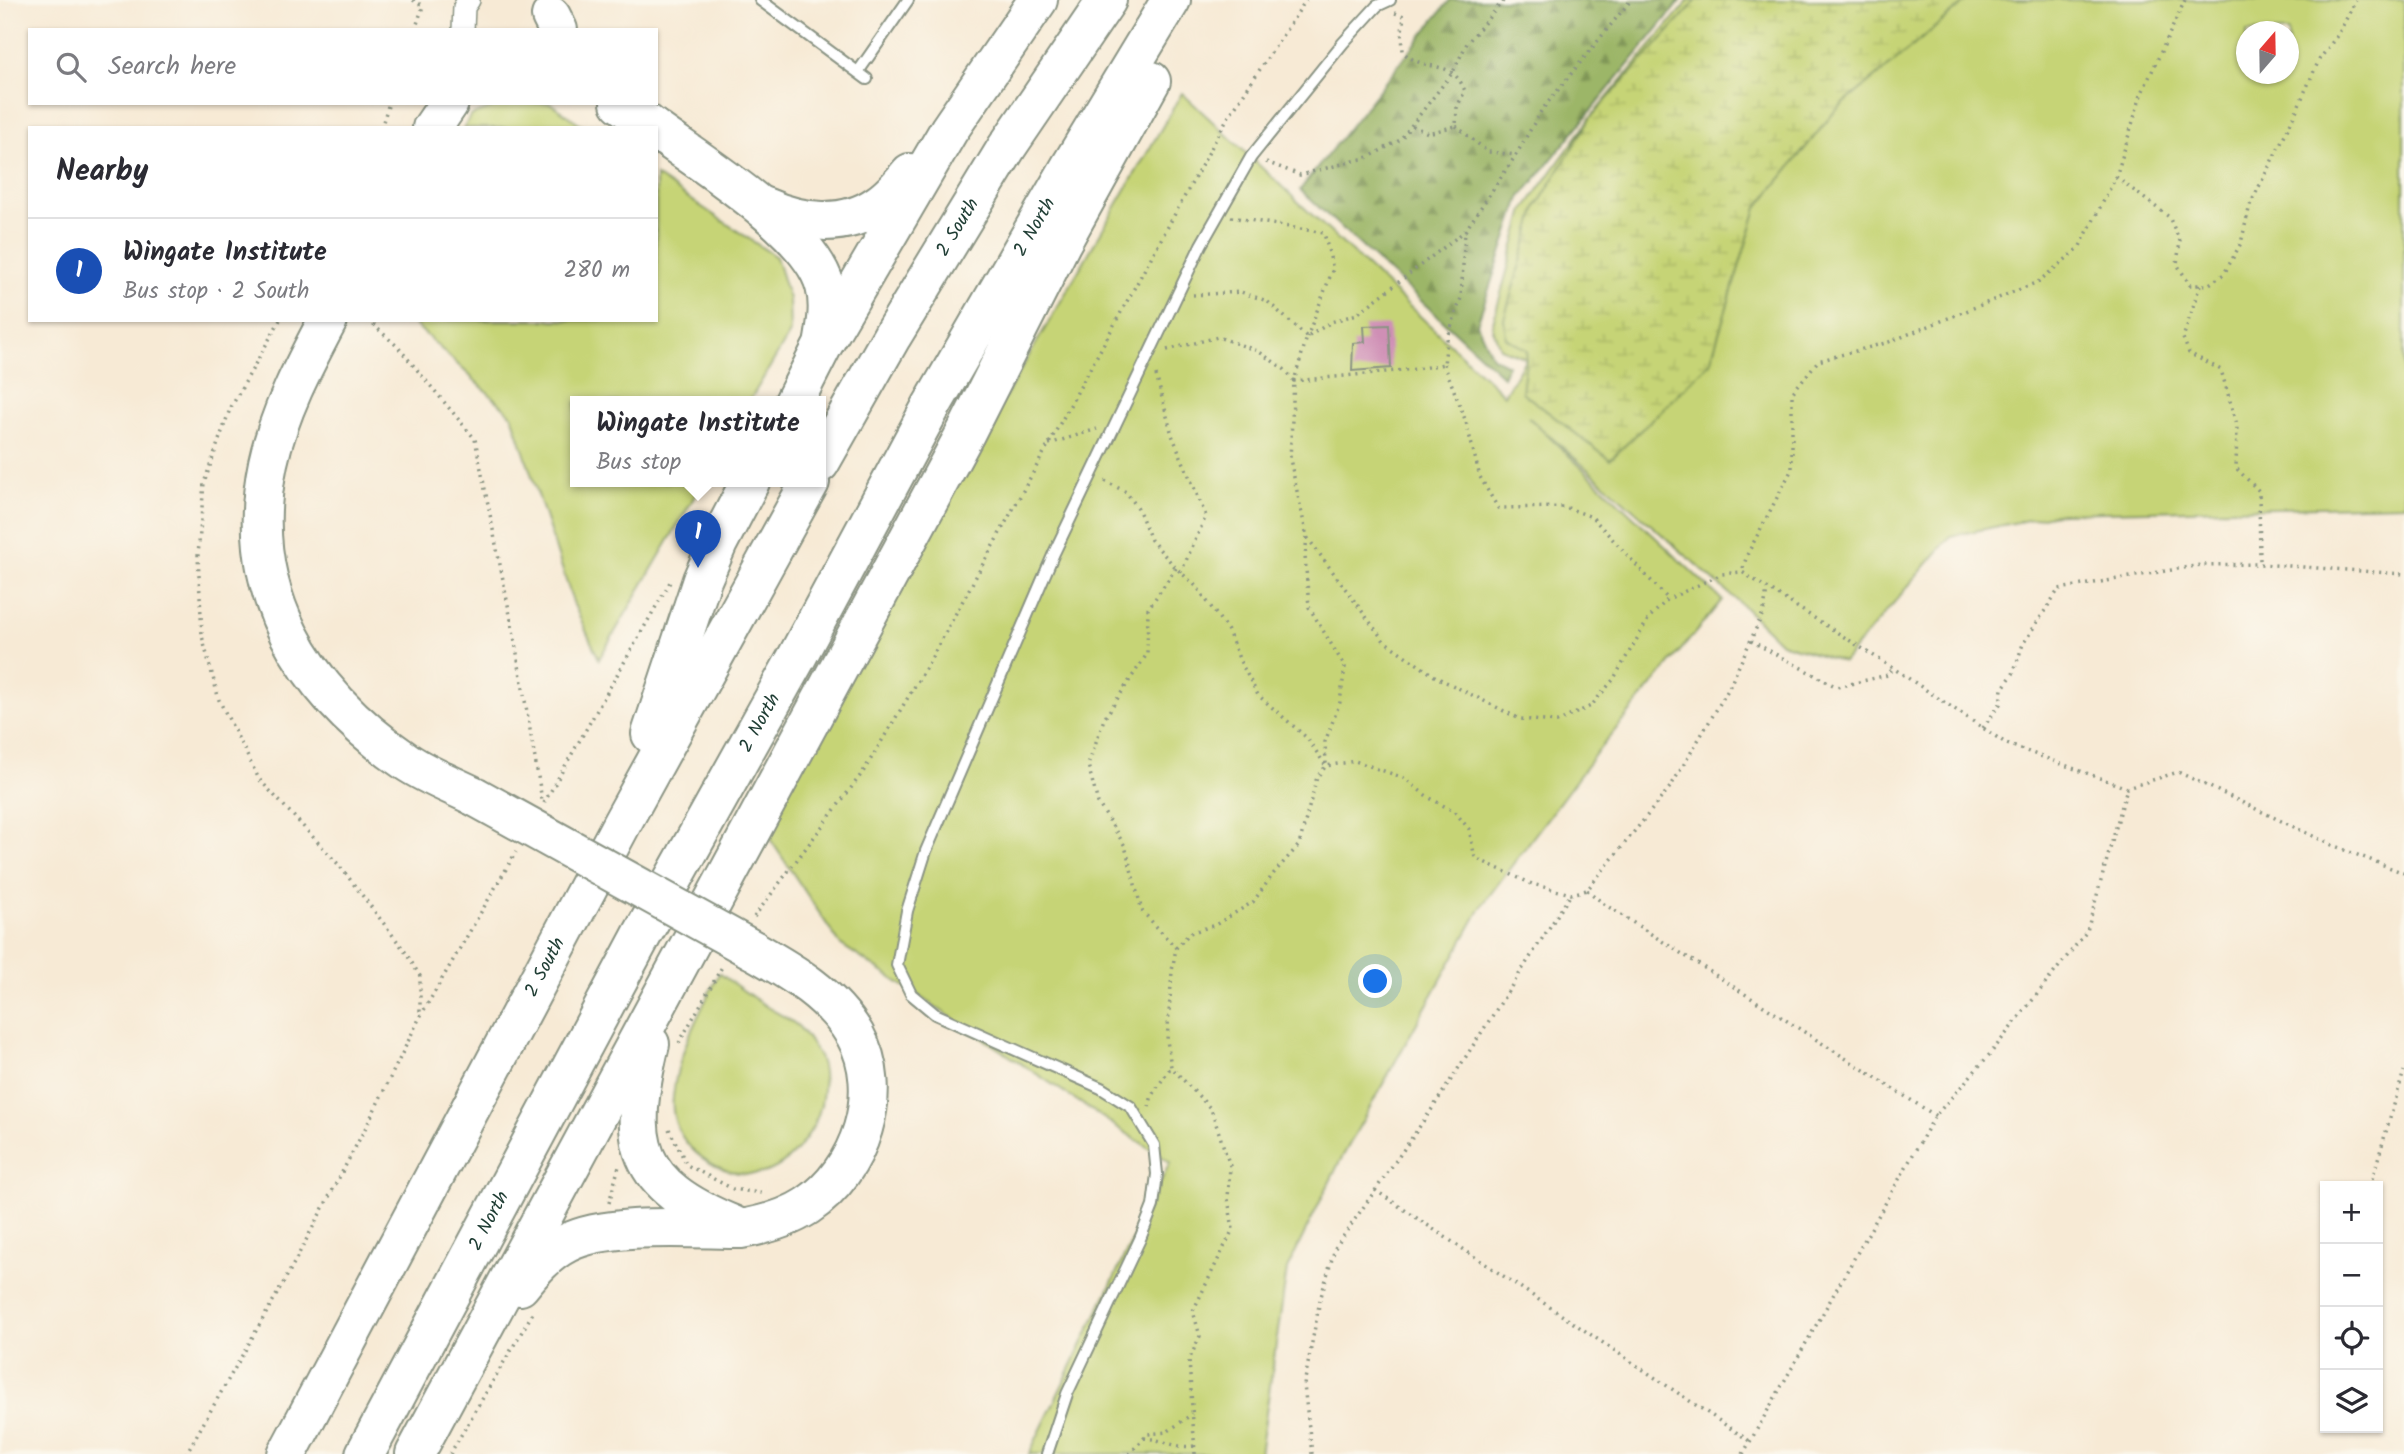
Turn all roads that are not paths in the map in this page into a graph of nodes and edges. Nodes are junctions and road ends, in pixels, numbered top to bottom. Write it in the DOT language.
graph roads {
  1 [pos="469,0"];
  2 [pos="760,0"];
  3 [pos="908,0"];
  4 [pos="1038,0"];
  5 [pos="1107,0"];
  6 [pos="1171,0"];
  7 [pos="1197,0"];
  8 [pos="1390,0"];
  9 [pos="462,28"];
  10 [pos="448,105"];
  11 [pos="623,105"];
  12 [pos="433,126"];
  13 [pos="651,126"];
  14 [pos="949,130"];
  15 [pos="658,131"];
  16 [pos="755,202"];
  17 [pos="327,322"];
  18 [pos="823,345"];
  19 [pos="797,396"];
  20 [pos="826,454"];
  21 [pos="747,487"];
  22 [pos="807,487"];
  23 [pos="622,823"];
  24 [pos="661,998"];
  25 [pos="741,1229"];
  26 [pos="479,1337"];
  27 [pos="287,1454"];
  28 [pos="365,1454"];
  29 [pos="415,1454"];
  30 [pos="1047,1454"];
  1 -- 9 [label="street"];
  2 -- 3 [label="lane"];
  4 -- 14 [label="highway"];
  5 -- 20 [label="highway, 2 South"];
  6 -- 28 [label="highway, 2 North"];
  7 -- 24 [label="highway"];
  8 -- 30 [label="lane"];
  10 -- 12 [label="highway"];
  11 -- 13 [label="highway"];
  14 -- 16 [label="highway"];
  14 -- 18 [label="highway"];
  15 -- 16 [label="highway"];
  16 -- 18 [label="highway"];
  17 -- 25 [label="highway, bridge"];
  18 -- 19 [label="highway"];
  21 -- 23 [label="highway"];
  22 -- 23 [label="highway, 2 South"];
  23 -- 27 [label="highway, 2 South"];
  24 -- 25 [label="highway"];
  24 -- 26 [label="highway"];
  25 -- 26 [label="highway"];
  26 -- 29 [label="highway"];
}
